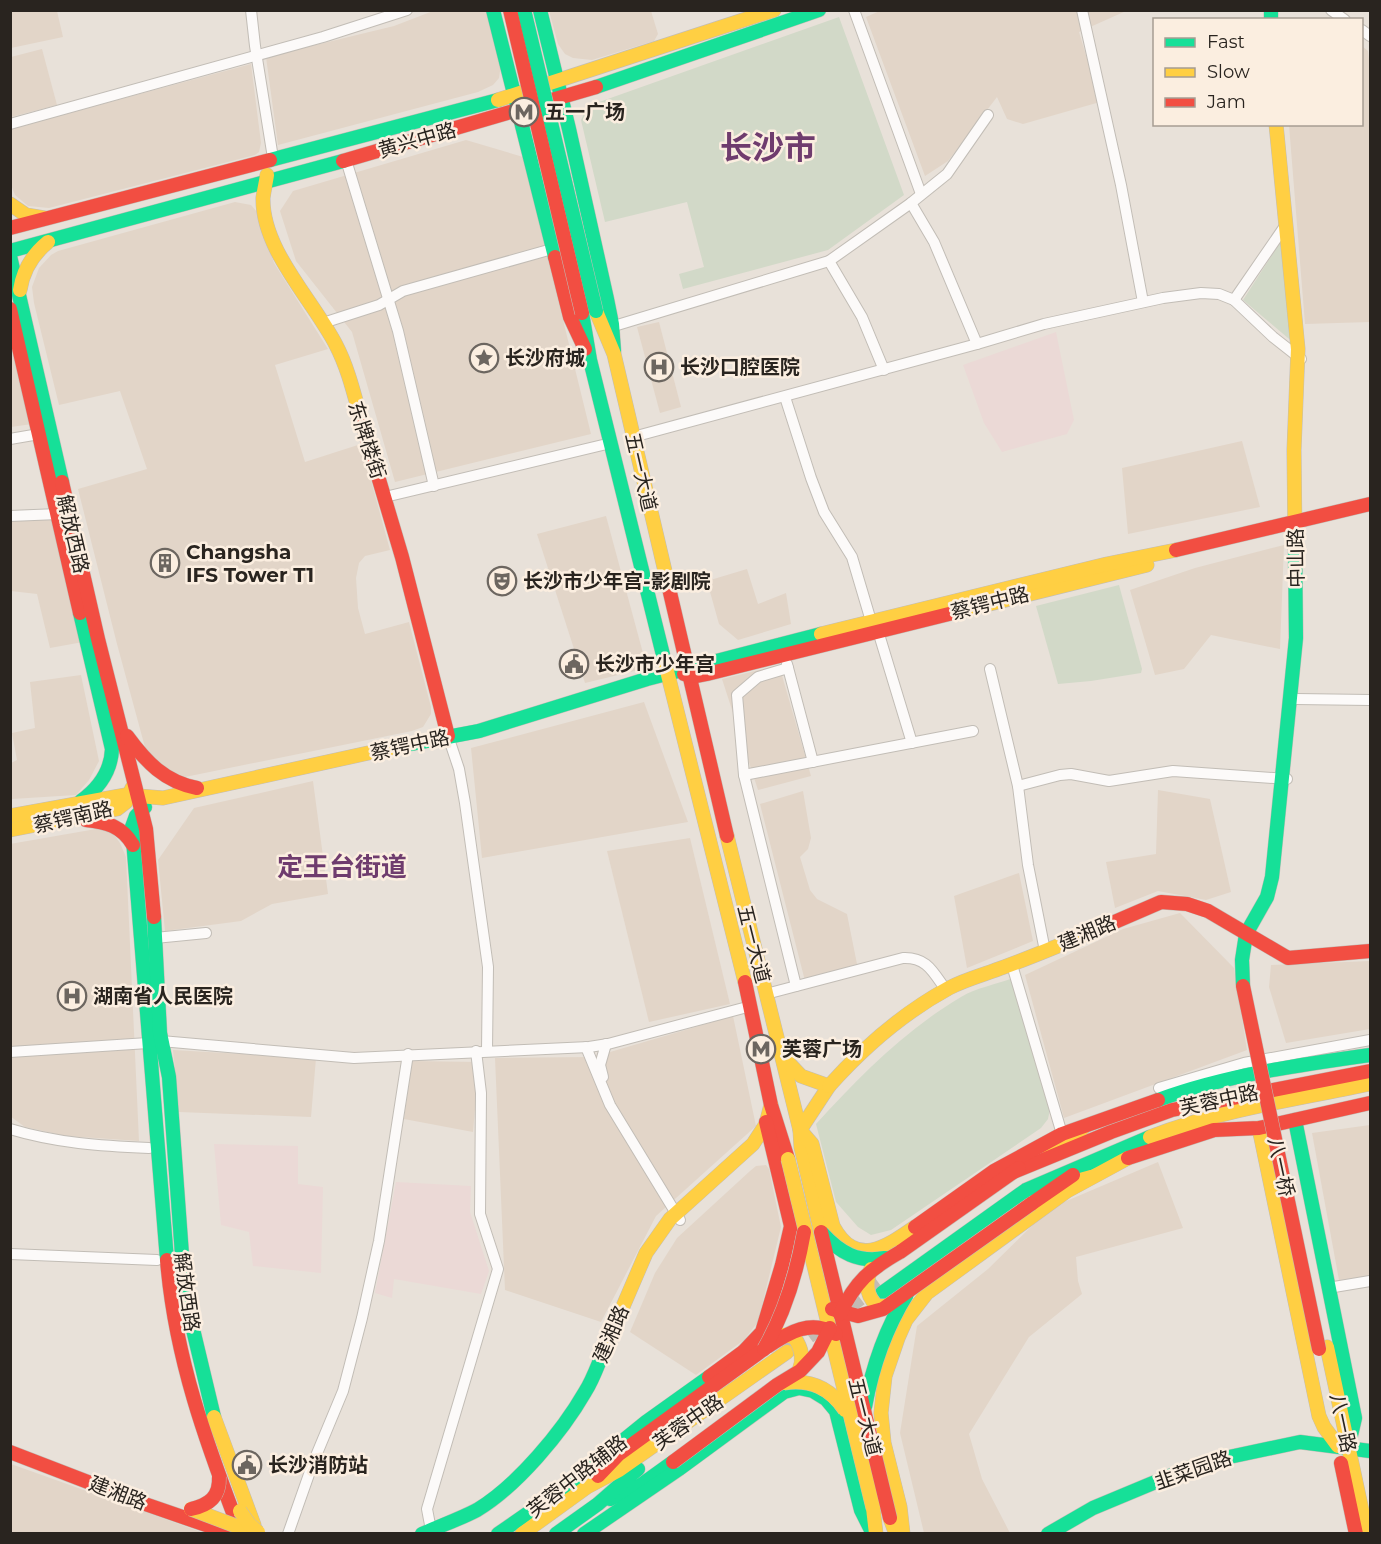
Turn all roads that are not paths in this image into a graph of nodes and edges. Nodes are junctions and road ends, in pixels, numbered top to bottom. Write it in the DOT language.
graph roads {
  1 [pos="251,10"];
  2 [pos="407,10"];
  3 [pos="493,10"];
  4 [pos="510,10"];
  5 [pos="524,10"];
  6 [pos="540,10"];
  7 [pos="774,10"];
  8 [pos="819,10"];
  9 [pos="854,10"];
  10 [pos="1082,10"];
  11 [pos="256,56"];
  12 [pos="558,83"];
  13 [pos="514,96"];
  14 [pos="561,97"];
  15 [pos="518,111"];
  16 [pos="988,116"];
  17 [pos="10,124"];
  18 [pos="1276,126"];
  19 [pos="1282,126"];
  20 [pos="273,158"];
  21 [pos="346,160"];
  22 [pos="265,183"];
  23 [pos="921,194"];
  24 [pos="911,203"];
  25 [pos="10,204"];
  26 [pos="50,218"];
  27 [pos="1288,221"];
  28 [pos="10,228"];
  29 [pos="54,239"];
  30 [pos="552,249"];
  31 [pos="10,251"];
  32 [pos="10,256"];
  33 [pos="829,261"];
  34 [pos="388,299"];
  35 [pos="1234,300"];
  36 [pos="1143,302"];
  37 [pos="15,305"];
  38 [pos="589,312"];
  39 [pos="323,323"];
  40 [pos="614,326"];
  41 [pos="977,344"];
  42 [pos="614,354"];
  43 [pos="1301,359"];
  44 [pos="590,360"];
  45 [pos="884,370"];
  46 [pos="785,397"];
  47 [pos="39,434"];
  48 [pos="633,437"];
  49 [pos="10,439"];
  50 [pos="611,443"];
  51 [pos="434,486"];
  52 [pos="385,497"];
  53 [pos="1371,504"];
  54 [pos="1371,511"];
  55 [pos="58,514"];
  56 [pos="10,516"];
  57 [pos="1299,524"];
  58 [pos="875,626"];
  59 [pos="684,645"];
  60 [pos="663,650"];
  61 [pos="787,661"];
  62 [pos="718,665"];
  63 [pos="990,669"];
  64 [pos="681,672"];
  65 [pos="638,682"];
  66 [pos="1296,699"];
  67 [pos="1371,700"];
  68 [pos="697,703"];
  69 [pos="122,729"];
  70 [pos="973,731"];
  71 [pos="448,736"];
  72 [pos="912,743"];
  73 [pos="813,762"];
  74 [pos="744,776"];
  75 [pos="1285,779"];
  76 [pos="134,780"];
  77 [pos="1018,786"];
  78 [pos="202,789"];
  79 [pos="134,795"];
  80 [pos="163,798"];
  81 [pos="78,803"];
  82 [pos="141,810"];
  83 [pos="10,816"];
  84 [pos="74,818"];
  85 [pos="10,830"];
  86 [pos="134,846"];
  87 [pos="206,933"];
  88 [pos="1251,937"];
  89 [pos="155,938"];
  90 [pos="1045,951"];
  91 [pos="1371,951"];
  92 [pos="1012,965"];
  93 [pos="1248,985"];
  94 [pos="796,986"];
  95 [pos="946,990"];
  96 [pos="766,994"];
  97 [pos="751,1006"];
  98 [pos="1371,1040"];
  99 [pos="155,1042"];
  100 [pos="606,1044"];
  101 [pos="586,1047"];
  102 [pos="482,1051"];
  103 [pos="10,1052"];
  104 [pos="408,1054"];
  105 [pos="1371,1055"];
  106 [pos="782,1056"];
  107 [pos="1371,1071"];
  108 [pos="1371,1084"];
  109 [pos="830,1086"];
  110 [pos="1159,1088"];
  111 [pos="1371,1103"];
  112 [pos="771,1105"];
  113 [pos="159,1116"];
  114 [pos="1294,1120"];
  115 [pos="766,1122"];
  116 [pos="1083,1128"];
  117 [pos="1259,1128"];
  118 [pos="10,1129"];
  119 [pos="800,1130"];
  120 [pos="1062,1134"];
  121 [pos="149,1148"];
  122 [pos="1073,1148"];
  123 [pos="782,1161"];
  124 [pos="1088,1171"];
  125 [pos="1011,1173"];
  126 [pos="680,1215"];
  127 [pos="803,1219"];
  128 [pos="821,1232"];
  129 [pos="840,1239"];
  130 [pos="864,1252"];
  131 [pos="900,1252"];
  132 [pos="10,1254"];
  133 [pos="784,1256"];
  134 [pos="157,1260"];
  135 [pos="871,1269"];
  136 [pos="1371,1281"];
  137 [pos="776,1286"];
  138 [pos="914,1286"];
  139 [pos="1328,1288"];
  140 [pos="883,1294"];
  141 [pos="823,1300"];
  142 [pos="837,1311"];
  143 [pos="831,1334"];
  144 [pos="784,1335"];
  145 [pos="1323,1348"];
  146 [pos="764,1349"];
  147 [pos="849,1351"];
  148 [pos="892,1356"];
  149 [pos="792,1361"];
  150 [pos="777,1385"];
  151 [pos="883,1388"];
  152 [pos="809,1390"];
  153 [pos="831,1404"];
  154 [pos="865,1414"];
  155 [pos="850,1417"];
  156 [pos="649,1426"];
  157 [pos="10,1444"];
  158 [pos="1343,1447"];
  159 [pos="1371,1451"];
  160 [pos="10,1452"];
  161 [pos="676,1465"];
  162 [pos="219,1477"];
  163 [pos="587,1487"];
  164 [pos="598,1504"];
  165 [pos="191,1509"];
  166 [pos="243,1532"];
  167 [pos="432,1532"];
  168 [pos="288,1533"];
  169 [pos="498,1533"];
  170 [pos="522,1533"];
  171 [pos="556,1533"];
  172 [pos="584,1533"];
  173 [pos="874,1533"];
  174 [pos="896,1533"];
  175 [pos="903,1533"];
  176 [pos="1048,1533"];
  177 [pos="1356,1533"];
  178 [pos="1367,1533"];
  1 -- 11 [label="street"];
  2 -- 11 [label="street"];
  3 -- 13 [label="main road, 五一大道"];
  4 -- 38 [label="main road, 五一大道, bridge"];
  5 -- 38 [label="main road, 五一大道, bridge"];
  6 -- 12 [label="main road, 五一大道"];
  7 -- 12 [label="main road, 黄兴中路"];
  8 -- 14 [label="main road, 黄兴中路"];
  9 -- 23 [label="street"];
  10 -- 36 [label="street"];
  11 -- 17 [label="street"];
  11 -- 20 [label="street"];
  12 -- 13 [label="main road, 黄兴中路"];
  12 -- 14 [label="main road, 五一大道"];
  13 -- 15 [label="main road, 五一大道"];
  13 -- 20 [label="main road, 黄兴中路"];
  14 -- 15 [label="main road, 黄兴中路"];
  14 -- 40 [label="main road, 五一大道"];
  15 -- 21 [label="main road, 黄兴中路"];
  15 -- 30 [label="main road, 五一大道"];
  16 -- 23 [label="street"];
  18 -- 27 [label="main road, 中山路"];
  19 -- 27 [label="main road, 中山路"];
  20 -- 22 [label="main road, 东牌楼街"];
  20 -- 26 [label="main road, 黄兴中路"];
  21 -- 22 [label="main road, 黄兴中路"];
  21 -- 34 [label="street"];
  22 -- 29 [label="main road, 黄兴中路"];
  22 -- 39 [label="main road, 东牌楼街"];
  23 -- 24 [label="street"];
  24 -- 33 [label="street"];
  24 -- 41 [label="street"];
  25 -- 26 [label="main road"];
  26 -- 28 [label="main road, 黄兴中路"];
  27 -- 35 [label="street"];
  27 -- 43 [label="main road, 中山路"];
  29 -- 31 [label="main road, 黄兴中路"];
  29 -- 37 [label="main road"];
  30 -- 34 [label="street"];
  30 -- 44 [label="main road, 五一大道"];
  32 -- 37 [label="main road, 解放西路"];
  33 -- 40 [label="street"];
  33 -- 45 [label="street"];
  34 -- 39 [label="street"];
  34 -- 51 [label="street"];
  35 -- 36 [label="street"];
  35 -- 43 [label="street"];
  36 -- 41 [label="street"];
  37 -- 47 [label="main road, 解放西路"];
  37 -- 69 [label="main road, 解放西路"];
  38 -- 42 [label="main road, 五一大道"];
  38 -- 44 [label="main road, 五一大道"];
  39 -- 52 [label="main road, 东牌楼街"];
  40 -- 42 [label="main road, 五一大道"];
  41 -- 45 [label="street"];
  42 -- 48 [label="main road, 五一大道"];
  43 -- 57 [label="main road, 中山路"];
  44 -- 50 [label="main road, 五一大道"];
  45 -- 46 [label="street"];
  46 -- 48 [label="street"];
  46 -- 58 [label="street"];
  47 -- 49 [label="street"];
  47 -- 55 [label="main road, 解放西路"];
  48 -- 59 [label="main road, 五一大道"];
  50 -- 51 [label="street"];
  50 -- 60 [label="main road, 五一大道"];
  51 -- 52 [label="street"];
  52 -- 71 [label="main road, 东牌楼街"];
  53 -- 57 [label="main road"];
  54 -- 57 [label="main road"];
  55 -- 56 [label="street"];
  55 -- 81 [label="main road, 解放西路"];
  57 -- 58 [label="main road, 蔡锷中路"];
  57 -- 66 [label="main road, 中山路"];
  57 -- 75 [label="main road, 中山路"];
  58 -- 61 [label="main road, 蔡锷中路"];
  58 -- 62 [label="main road, 蔡锷中路"];
  58 -- 72 [label="street"];
  59 -- 62 [label="main road"];
  59 -- 64 [label="main road, 五一大道"];
  60 -- 64 [label="main road, 五一大道"];
  60 -- 65 [label="main road"];
  61 -- 62 [label="main road, 蔡锷中路"];
  61 -- 73 [label="street"];
  61 -- 74 [label="street"];
  62 -- 64 [label="main road, 蔡锷中路"];
  62 -- 68 [label="main road"];
  63 -- 77 [label="street"];
  64 -- 65 [label="main road, 蔡锷中路"];
  64 -- 68 [label="main road, 五一大道"];
  64 -- 97 [label="main road, 五一大道"];
  65 -- 71 [label="main road, 蔡锷中路"];
  66 -- 67 [label="street"];
  66 -- 75 [label="main road, 中山路"];
  68 -- 96 [label="main road, 五一大道"];
  69 -- 76 [label="main road, 解放西路"];
  69 -- 78 [label="main road"];
  70 -- 72 [label="street"];
  71 -- 78 [label="main road, 蔡锷中路"];
  71 -- 102 [label="street"];
  72 -- 73 [label="street"];
  73 -- 74 [label="street"];
  74 -- 94 [label="street"];
  75 -- 77 [label="street"];
  75 -- 88 [label="main road, 中山路"];
  76 -- 79 [label="main road, 蔡锷南路"];
  77 -- 90 [label="street"];
  78 -- 80 [label="main road, 蔡锷中路"];
  79 -- 80 [label="main road, 蔡锷中路"];
  79 -- 81 [label="main road, 蔡锷南路"];
  79 -- 82 [label="main road, 解放西路"];
  79 -- 84 [label="main road, 蔡锷南路"];
  80 -- 82 [label="main road"];
  81 -- 83 [label="main road, 蔡锷南路"];
  82 -- 86 [label="main road, 解放西路"];
  82 -- 89 [label="main road, 解放西路"];
  84 -- 85 [label="main road, 蔡锷南路"];
  84 -- 86 [label="main road"];
  86 -- 99 [label="main road, 解放西路"];
  87 -- 89 [label="street"];
  88 -- 90 [label="main road, 建湘路"];
  88 -- 91 [label="main road, 建湘路"];
  88 -- 93 [label="main road, 中山路"];
  89 -- 99 [label="main road, 解放西路"];
  90 -- 92 [label="main road, 建湘路"];
  92 -- 95 [label="main road, 建湘路"];
  92 -- 120 [label="street"];
  93 -- 145 [label="main road, 八一桥"];
  94 -- 95 [label="street"];
  94 -- 96 [label="street"];
  95 -- 109 [label="main road, 建湘路"];
  96 -- 106 [label="main road, 五一大道"];
  97 -- 100 [label="street"];
  97 -- 112 [label="main road, 五一大道"];
  98 -- 110 [label="street"];
  99 -- 103 [label="street"];
  99 -- 104 [label="street"];
  99 -- 113 [label="main road, 解放西路"];
  99 -- 121 [label="main road, 解放西路"];
  99 -- 166 [label="main road, 解放西路"];
  100 -- 101 [label="street"];
  100 -- 126 [label="street"];
  101 -- 102 [label="street"];
  101 -- 126 [label="street"];
  102 -- 104 [label="street"];
  102 -- 167 [label="street"];
  104 -- 168 [label="street"];
  105 -- 116 [label="main road"];
  106 -- 109 [label="main road"];
  106 -- 119 [label="main road, 五一大道"];
  107 -- 122 [label="main road, 芙蓉中路"];
  108 -- 124 [label="main road, 芙蓉中路"];
  109 -- 119 [label="main road, 建湘路"];
  111 -- 114 [label="main road"];
  112 -- 115 [label="main road, 建湘路"];
  112 -- 123 [label="main road, 五一大道"];
  113 -- 162 [label="main road, 解放西路"];
  113 -- 166 [label="main road, 解放西路, bridge"];
  114 -- 117 [label="main road"];
  114 -- 139 [label="main road"];
  115 -- 123 [label="main road"];
  115 -- 126 [label="main road, 建湘路"];
  116 -- 120 [label="main road"];
  116 -- 125 [label="main road"];
  117 -- 124 [label="main road"];
  117 -- 158 [label="main road"];
  118 -- 121 [label="street"];
  119 -- 128 [label="main road, 五一大道"];
  119 -- 129 [label="main road"];
  120 -- 130 [label="main road"];
  121 -- 134 [label="main road, 解放西路"];
  122 -- 125 [label="main road"];
  122 -- 140 [label="main road"];
  123 -- 126 [label="main road, 建湘路"];
  123 -- 127 [label="main road, 五一大道, bridge"];
  123 -- 133 [label="main road, 芙蓉中路辅路"];
  124 -- 138 [label="main road, bridge"];
  124 -- 140 [label="main road"];
  124 -- 148 [label="main road"];
  125 -- 131 [label="main road"];
  126 -- 167 [label="main road, 建湘路"];
  127 -- 141 [label="main road, 五一大道, bridge"];
  127 -- 146 [label="main road, bridge"];
  128 -- 131 [label="main road, bridge"];
  128 -- 142 [label="main road, 五一大道, bridge"];
  129 -- 130 [label="main road"];
  129 -- 133 [label="main road"];
  130 -- 148 [label="main road"];
  131 -- 135 [label="main road, bridge"];
  132 -- 134 [label="street"];
  133 -- 137 [label="main road, 芙蓉中路辅路"];
  134 -- 166 [label="main road, 解放西路"];
  135 -- 140 [label="main road, bridge"];
  135 -- 142 [label="main road, bridge"];
  136 -- 139 [label="street"];
  137 -- 152 [label="main road"];
  137 -- 156 [label="main road, 芙蓉中路辅路"];
  138 -- 140 [label="main road, bridge"];
  138 -- 154 [label="main road, bridge"];
  139 -- 158 [label="main road"];
  140 -- 142 [label="main road, bridge"];
  141 -- 142 [label="main road, bridge"];
  141 -- 143 [label="main road, 五一大道, bridge"];
  142 -- 143 [label="main road, bridge"];
  142 -- 147 [label="main road, 五一大道, bridge"];
  143 -- 144 [label="main road, bridge"];
  143 -- 147 [label="main road, bridge"];
  143 -- 149 [label="main road, bridge"];
  143 -- 155 [label="main road, 五一大道, bridge"];
  144 -- 146 [label="main road, bridge"];
  144 -- 149 [label="main road, bridge"];
  145 -- 158 [label="main road, 八一路"];
  146 -- 156 [label="main road"];
  147 -- 154 [label="main road, 五一大道, bridge"];
  148 -- 151 [label="main road"];
  149 -- 150 [label="main road, bridge"];
  149 -- 163 [label="main road, 芙蓉中路"];
  149 -- 164 [label="main road, 芙蓉中路"];
  150 -- 155 [label="main road, bridge"];
  150 -- 161 [label="main road, bridge"];
  151 -- 153 [label="main road"];
  151 -- 175 [label="main road"];
  152 -- 153 [label="main road"];
  152 -- 161 [label="main road"];
  153 -- 173 [label="main road"];
  154 -- 174 [label="main road, 五一大道, bridge"];
  155 -- 173 [label="main road, 五一大道, bridge"];
  156 -- 163 [label="main road, 芙蓉中路"];
  156 -- 169 [label="main road, 芙蓉中路辅路"];
  157 -- 165 [label="main road, 建湘路"];
  158 -- 159 [label="main road, 韭菜园路"];
  158 -- 176 [label="main road, 韭菜园路"];
  158 -- 177 [label="main road, 八一路"];
  158 -- 178 [label="main road, 八一路"];
  160 -- 166 [label="main road, 建湘路"];
  161 -- 164 [label="main road, 芙蓉中路"];
  161 -- 172 [label="main road"];
  162 -- 165 [label="main road, bridge"];
  162 -- 166 [label="main road, 解放西路, bridge"];
  163 -- 170 [label="main road, 芙蓉中路"];
  164 -- 171 [label="main road, 芙蓉中路"];
  165 -- 166 [label="main road, 建湘路, bridge"];
}
